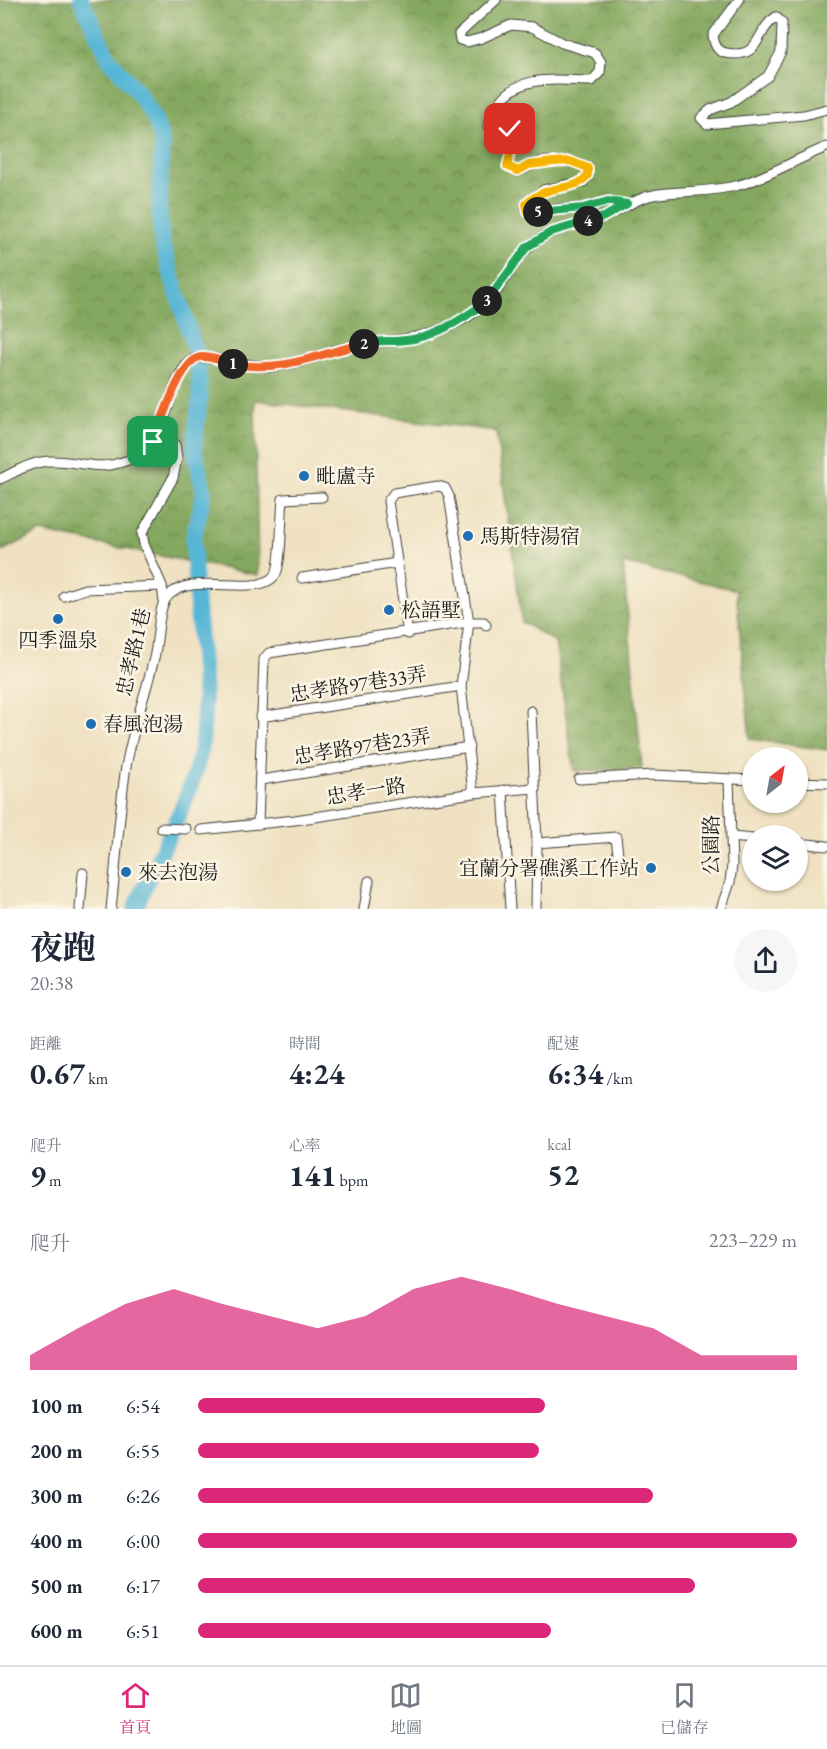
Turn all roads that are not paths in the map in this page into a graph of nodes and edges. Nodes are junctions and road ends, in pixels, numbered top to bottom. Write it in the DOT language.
graph roads {
  1 [pos="496,0"];
  2 [pos="739,0"];
  3 [pos="827,109"];
  4 [pos="827,147"];
  5 [pos="627,204"];
  6 [pos="175,445"];
  7 [pos="0,479"];
  8 [pos="322,497"];
  9 [pos="397,563"];
  10 [pos="302,578"];
  11 [pos="162,586"];
  12 [pos="64,596"];
  13 [pos="164,602"];
  14 [pos="469,622"];
  15 [pos="486,625"];
  16 [pos="408,633"];
  17 [pos="461,686"];
  18 [pos="531,711"];
  19 [pos="260,717"];
  20 [pos="469,747"];
  21 [pos="579,779"];
  22 [pos="261,780"];
  23 [pos="729,780"];
  24 [pos="742,780"];
  25 [pos="808,782"];
  26 [pos="827,783"];
  27 [pos="535,788"];
  28 [pos="503,790"];
  29 [pos="473,792"];
  30 [pos="258,824"];
  31 [pos="161,828"];
  32 [pos="186,829"];
  33 [pos="201,830"];
  34 [pos="731,837"];
  35 [pos="742,838"];
  36 [pos="537,843"];
  37 [pos="808,844"];
  38 [pos="827,846"];
  39 [pos="619,864"];
  40 [pos="83,873"];
  41 [pos="369,881"];
  42 [pos="80,909"];
  43 [pos="111,909"];
  44 [pos="364,909"];
  45 [pos="510,909"];
  46 [pos="536,909"];
  47 [pos="721,909"];
  1 -- 5 [label="street"];
  2 -- 3 [label="street"];
  4 -- 5 [label="street"];
  5 -- 7 [label="street"];
  6 -- 11 [label="street"];
  8 -- 13 [label="street, 忠孝路1巷"];
  9 -- 10 [label="street"];
  9 -- 14 [label="street"];
  9 -- 16 [label="street"];
  11 -- 12 [label="street"];
  11 -- 13 [label="street"];
  13 -- 43 [label="street, 忠孝路1巷"];
  14 -- 15 [label="street"];
  14 -- 16 [label="street"];
  14 -- 17 [label="street"];
  16 -- 19 [label="street"];
  17 -- 19 [label="street, 忠孝路97巷33弄"];
  17 -- 20 [label="street"];
  18 -- 27 [label="street"];
  19 -- 22 [label="street"];
  20 -- 22 [label="street, 忠孝路97巷23弄"];
  20 -- 29 [label="street"];
  21 -- 23 [label="street"];
  22 -- 30 [label="street"];
  23 -- 24 [label="street"];
  23 -- 34 [label="street, 公園路"];
  25 -- 26 [label="street"];
  27 -- 28 [label="street, 忠孝一路"];
  27 -- 36 [label="street"];
  28 -- 29 [label="street, 忠孝一路"];
  28 -- 45 [label="street"];
  29 -- 30 [label="street, 忠孝一路"];
  30 -- 33 [label="street, 忠孝一路"];
  31 -- 32 [label="street"];
  34 -- 35 [label="street"];
  34 -- 47 [label="street, 公園路"];
  36 -- 39 [label="street"];
  36 -- 46 [label="street"];
  37 -- 38 [label="street"];
  40 -- 42 [label="street"];
  41 -- 44 [label="street"];
}
